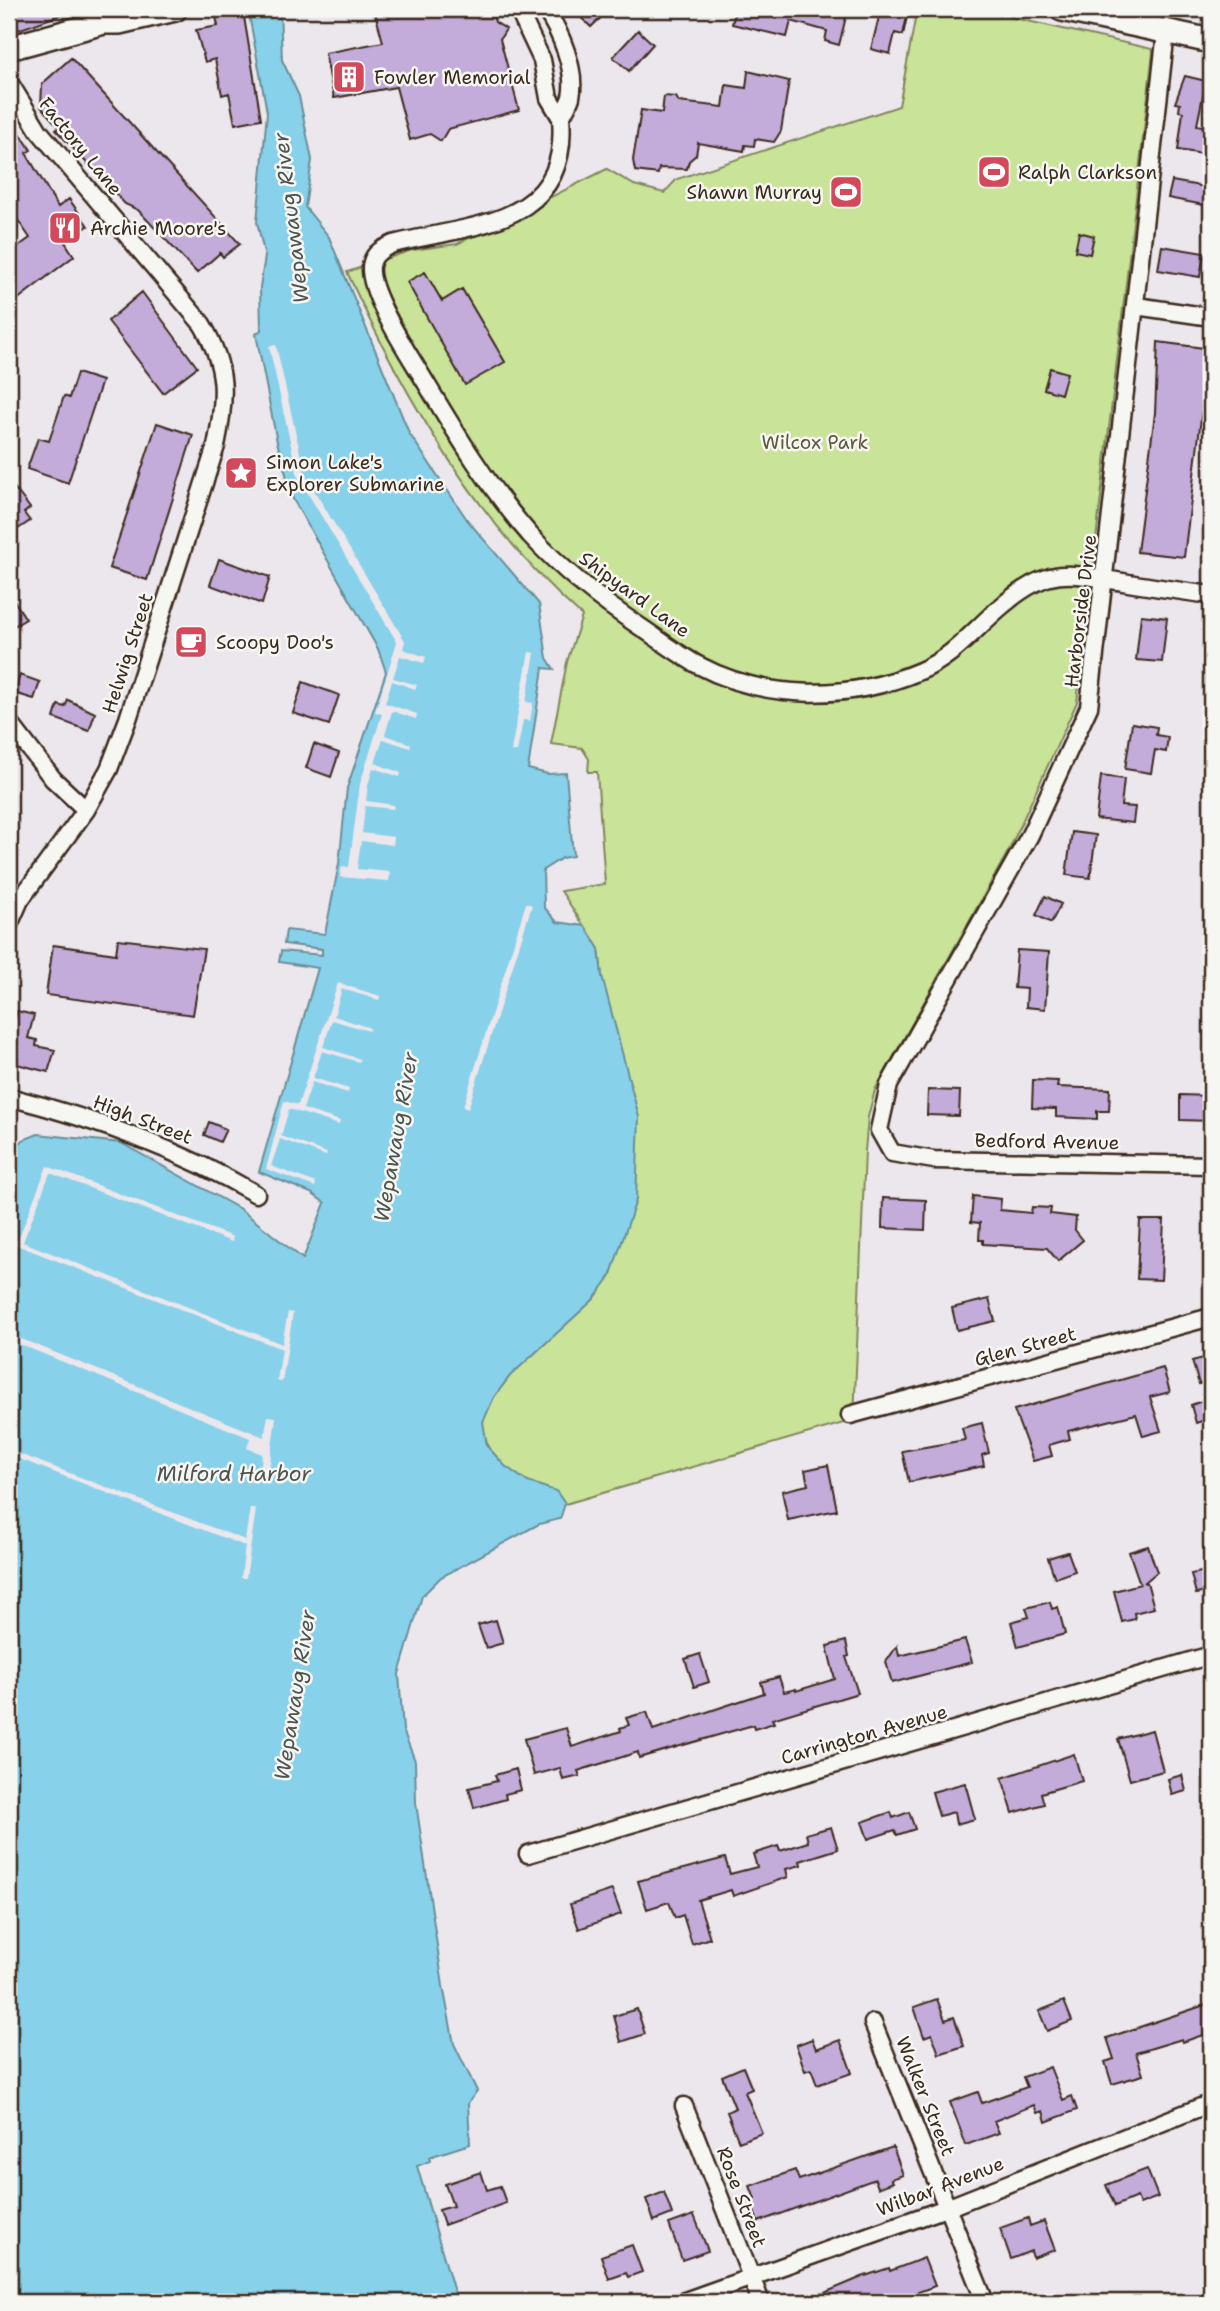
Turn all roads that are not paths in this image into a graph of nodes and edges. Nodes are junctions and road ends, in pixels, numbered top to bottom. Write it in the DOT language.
graph roads {
  1 [pos="129,9"];
  2 [pos="175,9"];
  3 [pos="518,9"];
  4 [pos="545,9"];
  5 [pos="1062,9"];
  6 [pos="104,22"];
  7 [pos="1166,32"];
  8 [pos="1211,41"];
  9 [pos="9,48"];
  10 [pos="9,82"];
  11 [pos="561,118"];
  12 [pos="1136,306"];
  13 [pos="1211,317"];
  14 [pos="222,370"];
  15 [pos="1105,579"];
  16 [pos="1211,595"];
  17 [pos="9,722"];
  18 [pos="86,810"];
  19 [pos="9,925"];
  20 [pos="9,1097"];
  21 [pos="886,1146"];
  22 [pos="1211,1165"];
  23 [pos="256,1194"];
  24 [pos="1211,1317"];
  25 [pos="850,1415"];
  26 [pos="1211,1655"];
  27 [pos="528,1854"];
  28 [pos="873,2023"];
  29 [pos="1211,2104"];
  30 [pos="684,2106"];
  31 [pos="949,2207"];
  32 [pos="751,2279"];
  33 [pos="682,2302"];
  34 [pos="761,2302"];
  35 [pos="985,2302"];
  1 -- 6 [label="main road"];
  2 -- 6 [label="main road"];
  3 -- 11 [label="street, Shipyard Lane"];
  4 -- 11 [label="street, Shipyard Lane"];
  5 -- 7 [label="main road"];
  6 -- 9 [label="main road"];
  7 -- 8 [label="main road"];
  7 -- 12 [label="street, Harborside Drive"];
  10 -- 14 [label="street, Factory Lane"];
  11 -- 15 [label="street, Shipyard Lane"];
  12 -- 13 [label="street"];
  12 -- 15 [label="street, Harborside Drive"];
  14 -- 18 [label="street, Helwig Street"];
  15 -- 16 [label="street, Shipyard Lane"];
  15 -- 21 [label="street, Harborside Drive"];
  17 -- 18 [label="street"];
  18 -- 19 [label="street, Helwig Street"];
  20 -- 23 [label="street, High Street"];
  21 -- 22 [label="street, Bedford Avenue"];
  24 -- 25 [label="street, Glen Street"];
  26 -- 27 [label="street, Carrington Avenue"];
  28 -- 31 [label="street, Walker Street"];
  29 -- 31 [label="street, Wilbar Avenue"];
  30 -- 32 [label="street, Rose Street"];
  31 -- 32 [label="street, Wilbar Avenue"];
  31 -- 35 [label="street, Walker Street"];
  32 -- 33 [label="street, Wilbar Avenue"];
  32 -- 34 [label="street, Rose Street"];
}
